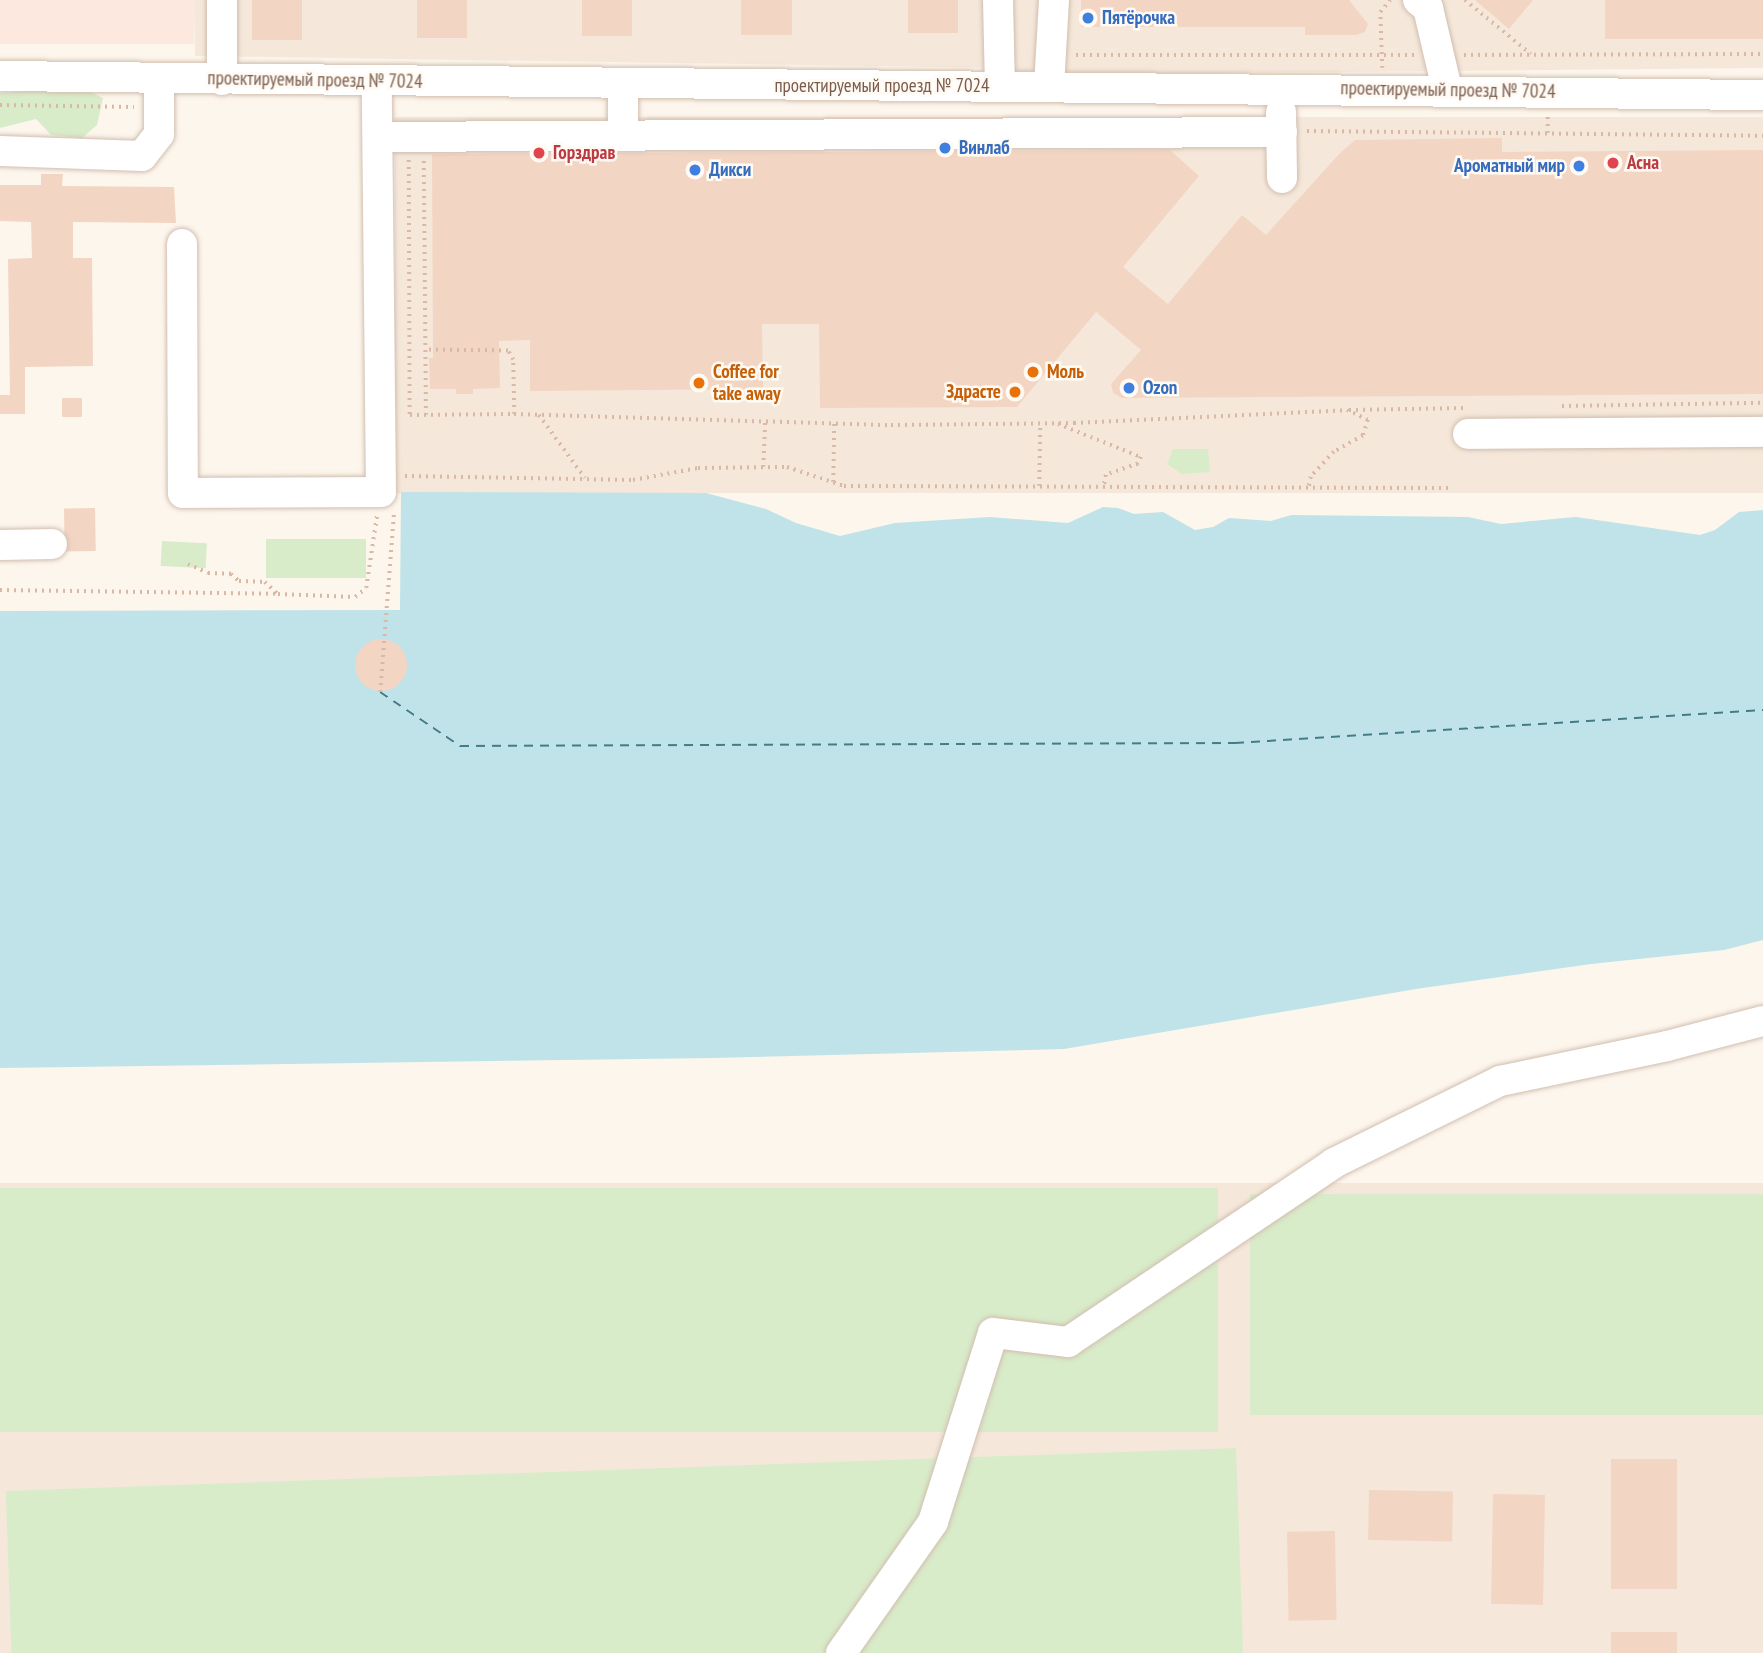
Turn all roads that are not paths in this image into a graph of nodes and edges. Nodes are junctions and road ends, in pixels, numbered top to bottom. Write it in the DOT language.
graph roads {
  1 [pos="222,0"];
  2 [pos="998,0"];
  3 [pos="1054,0"];
  4 [pos="1427,3"];
  5 [pos="0,76"];
  6 [pos="222,80"];
  7 [pos="377,81"];
  8 [pos="623,84"];
  9 [pos="1000,86"];
  10 [pos="1049,87"];
  11 [pos="1281,88"];
  12 [pos="1447,89"];
  13 [pos="159,93"];
  14 [pos="1763,94"];
  15 [pos="1282,132"];
  16 [pos="624,136"];
  17 [pos="378,138"];
  18 [pos="0,151"];
  19 [pos="1282,178"];
  20 [pos="181,244"];
  21 [pos="1763,432"];
  22 [pos="1468,434"];
  23 [pos="52,544"];
  24 [pos="0,545"];
  25 [pos="1763,1021"];
  26 [pos="841,1653"];
  1 -- 6 [label="street"];
  2 -- 9 [label="street"];
  3 -- 10 [label="street"];
  4 -- 12 [label="street"];
  5 -- 13 [label="street, проектируемый проезд № 7024"];
  6 -- 7 [label="street, проектируемый проезд № 7024"];
  6 -- 13 [label="street, проектируемый проезд № 7024"];
  7 -- 8 [label="street, проектируемый проезд № 7024"];
  7 -- 17 [label="street"];
  8 -- 9 [label="street, проектируемый проезд № 7024"];
  8 -- 16 [label="street"];
  9 -- 10 [label="street, проектируемый проезд № 7024"];
  10 -- 11 [label="street, проектируемый проезд № 7024"];
  11 -- 12 [label="street, проектируемый проезд № 7024"];
  11 -- 15 [label="street"];
  12 -- 14 [label="street, проектируемый проезд № 7024"];
  13 -- 18 [label="street"];
  15 -- 16 [label="street"];
  15 -- 19 [label="street"];
  16 -- 17 [label="street"];
  17 -- 20 [label="street"];
  21 -- 22 [label="street"];
  23 -- 24 [label="street"];
  25 -- 26 [label="street"];
}
